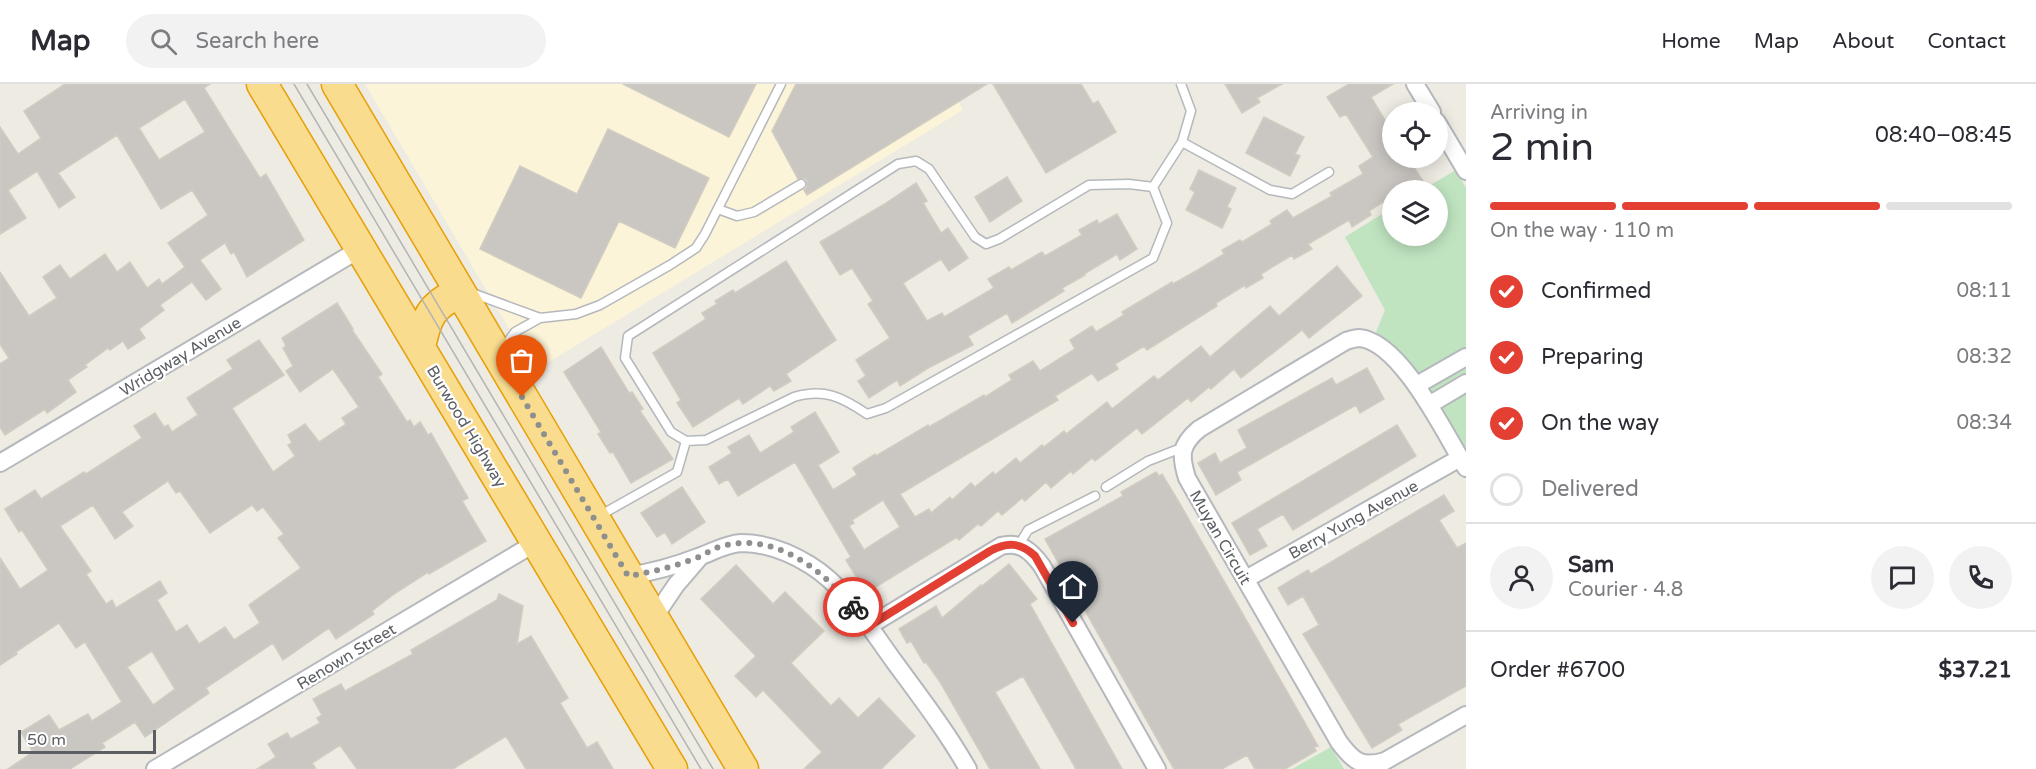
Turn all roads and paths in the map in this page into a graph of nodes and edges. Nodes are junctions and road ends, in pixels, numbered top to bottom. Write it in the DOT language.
graph roads {
  1 [pos="261,84"];
  2 [pos="337,84"];
  3 [pos="781,84"];
  4 [pos="1181,84"];
  5 [pos="1415,84"];
  6 [pos="1426,102"];
  7 [pos="1448,141"];
  8 [pos="1182,142"];
  9 [pos="1466,171"];
  10 [pos="1329,172"];
  11 [pos="801,184"];
  12 [pos="1153,187"];
  13 [pos="718,209"];
  14 [pos="360,249"];
  15 [pos="459,293"];
  16 [pos="540,318"];
  17 [pos="420,347"];
  18 [pos="499,357"];
  19 [pos="1466,357"];
  20 [pos="1466,383"];
  21 [pos="1417,385"];
  22 [pos="1429,405"];
  23 [pos="686,441"];
  24 [pos="1184,447"];
  25 [pos="0,463"];
  26 [pos="1463,463"];
  27 [pos="1106,488"];
  28 [pos="1095,496"];
  29 [pos="593,519"];
  30 [pos="537,542"];
  31 [pos="1019,545"];
  32 [pos="701,556"];
  33 [pos="628,576"];
  34 [pos="1246,579"];
  35 [pos="653,619"];
  36 [pos="869,626"];
  37 [pos="1466,715"];
  38 [pos="155,769"];
  39 [pos="672,769"];
  40 [pos="743,769"];
  41 [pos="968,769"];
  42 [pos="1157,769"];
  1 -- 14 [label="highway, Burwood Highway"];
  2 -- 15 [label="highway"];
  3 -- 13 [label="lane"];
  4 -- 8 [label="lane"];
  5 -- 6 [label="street"];
  7 -- 9 [label="street"];
  8 -- 10 [label="lane"];
  8 -- 12 [label="lane"];
  11 -- 13 [label="lane"];
  12 -- 23 [label="lane"];
  12 -- 23 [label="lane"];
  13 -- 16 [label="lane"];
  14 -- 17 [label="highway, Burwood Highway"];
  14 -- 25 [label="street, Wridgway Avenue"];
  15 -- 16 [label="lane"];
  15 -- 17 [label="highway"];
  15 -- 18 [label="highway"];
  16 -- 18 [label="lane"];
  17 -- 30 [label="highway, Burwood Highway"];
  18 -- 29 [label="highway"];
  19 -- 21 [label="street"];
  20 -- 22 [label="street"];
  21 -- 22 [label="street"];
  21 -- 24 [label="street"];
  22 -- 26 [label="street"];
  23 -- 29 [label="lane"];
  24 -- 27 [label="lane"];
  24 -- 34 [label="street, Muyan Circuit"];
  26 -- 34 [label="street, Berry Yung Avenue"];
  28 -- 31 [label="lane"];
  29 -- 33 [label="highway"];
  30 -- 38 [label="street, Renown Street"];
  30 -- 39 [label="highway, Burwood Highway"];
  31 -- 36 [label="street"];
  31 -- 42 [label="street"];
  32 -- 33 [label="street"];
  32 -- 35 [label="street"];
  32 -- 36 [label="street"];
  33 -- 35 [label="highway"];
  34 -- 37 [label="street, Muyan Circuit"];
  35 -- 40 [label="highway"];
  36 -- 41 [label="street"];
}
